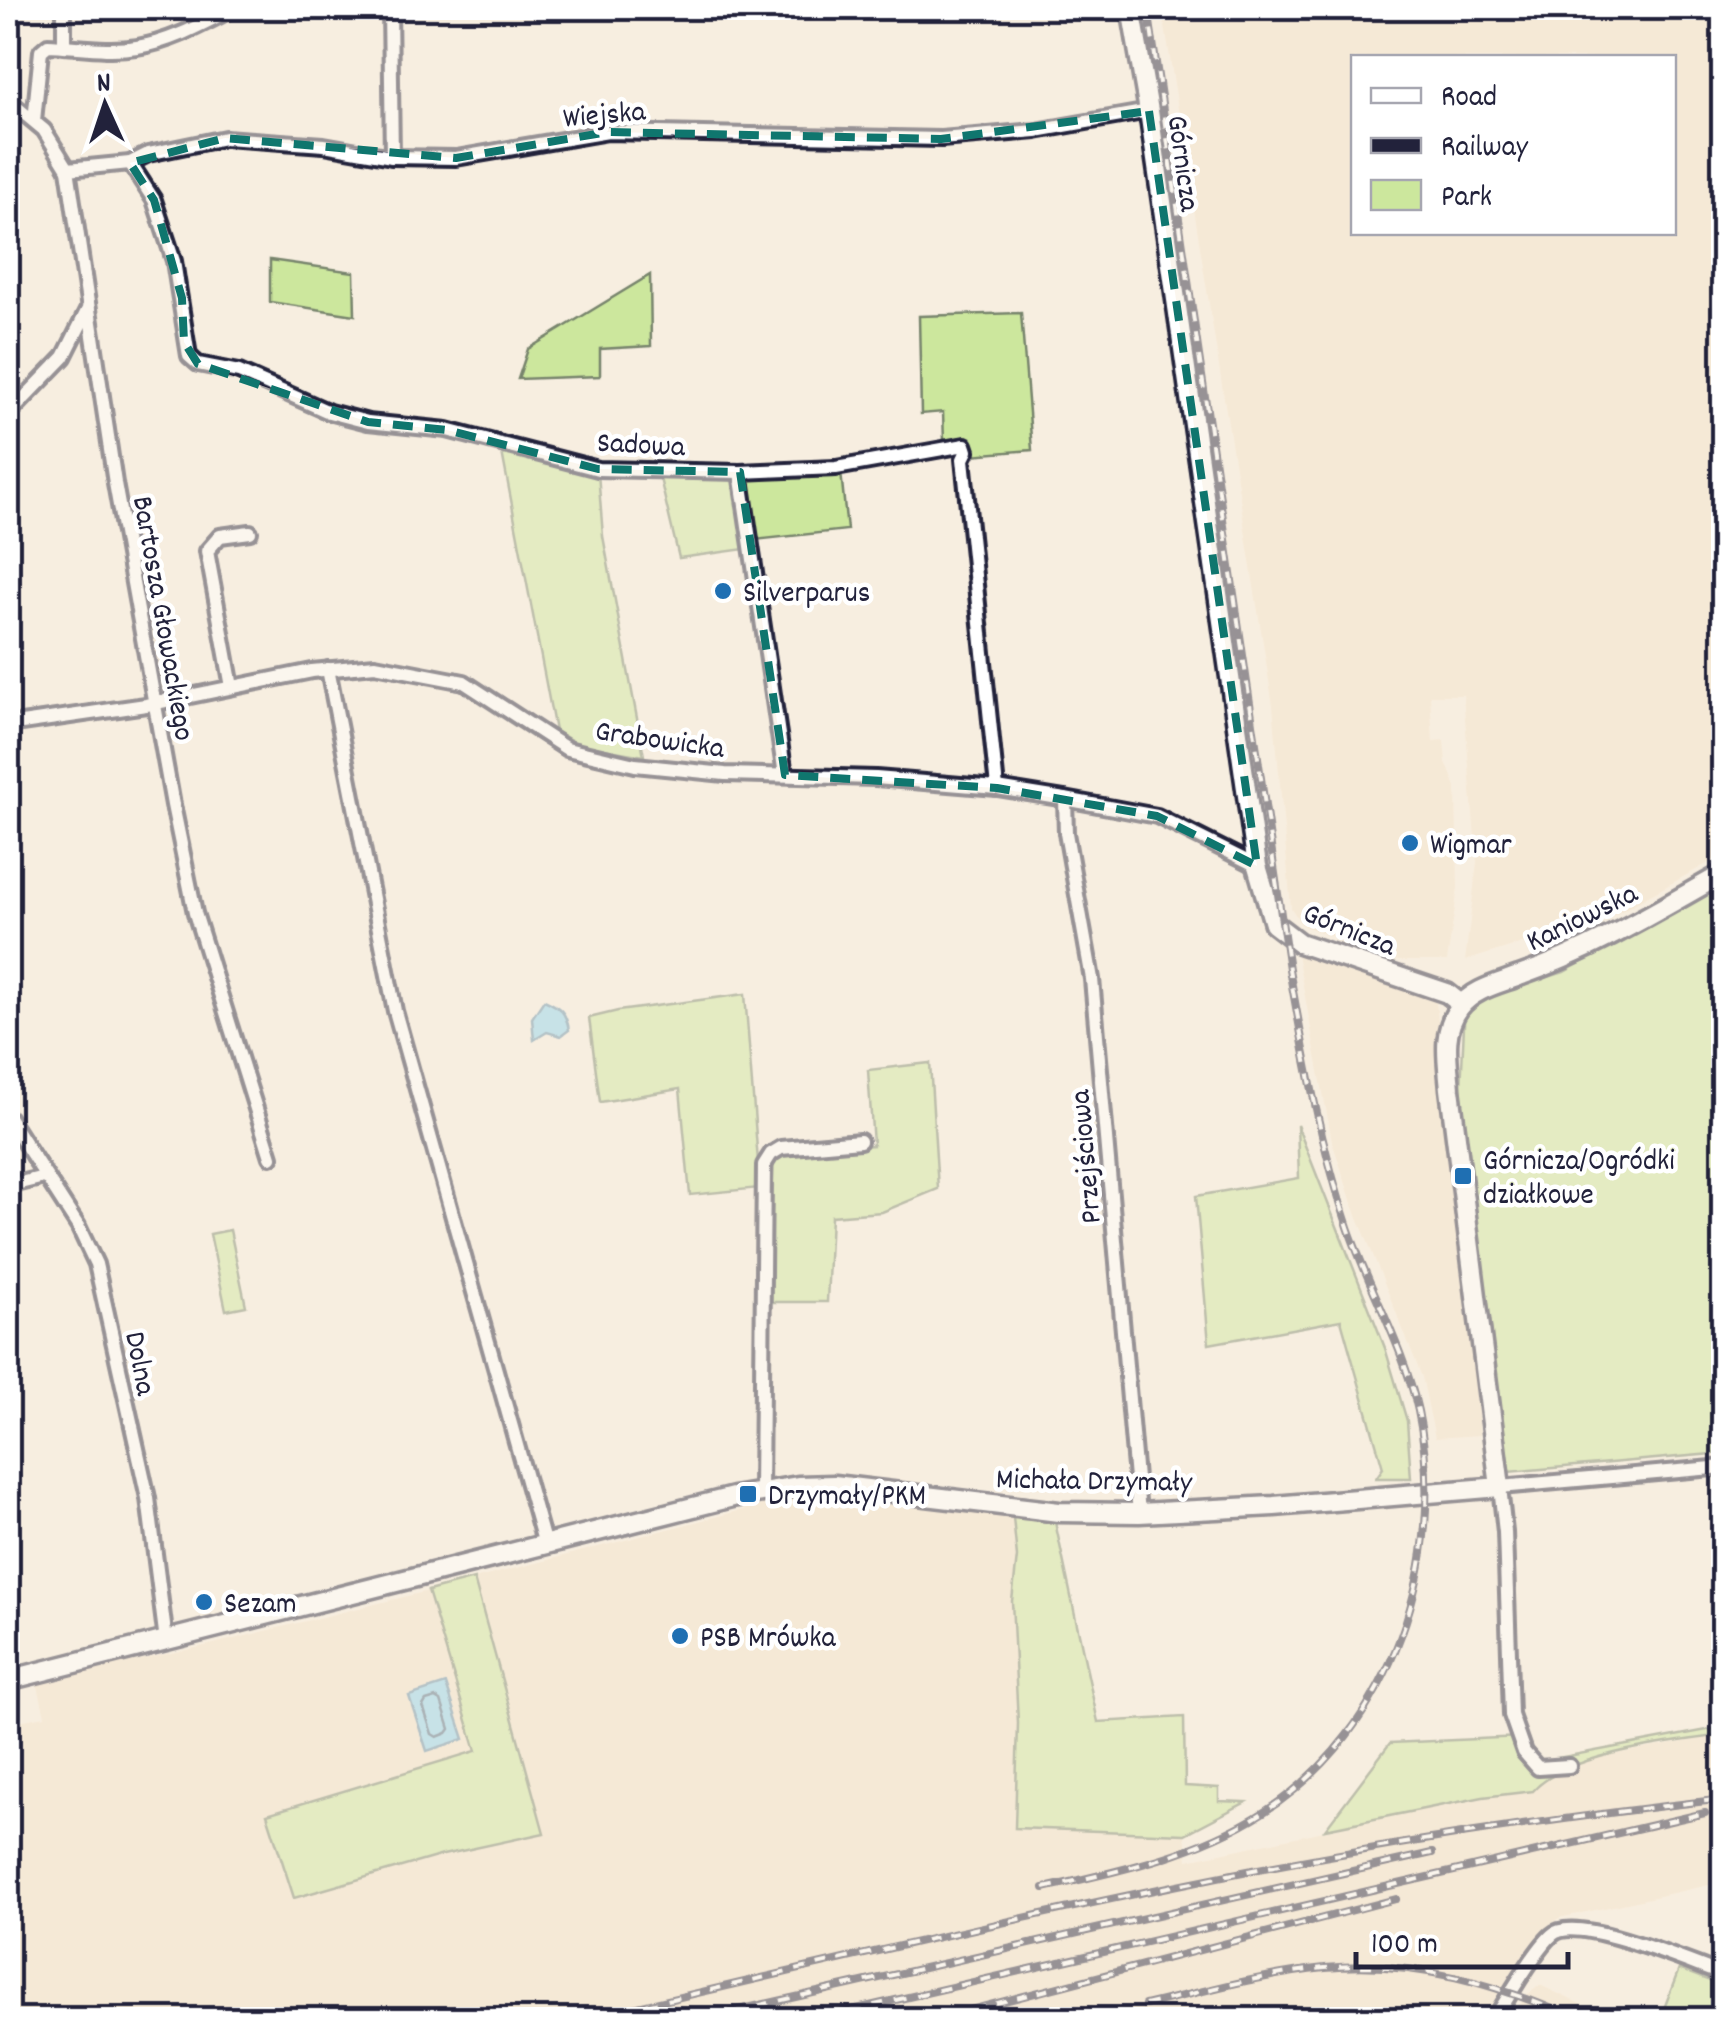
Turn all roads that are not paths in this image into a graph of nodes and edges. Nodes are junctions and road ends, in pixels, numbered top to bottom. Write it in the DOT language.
graph roads {
  1 [pos="64,8"];
  2 [pos="234,8"];
  3 [pos="390,8"];
  4 [pos="1131,8"];
  5 [pos="64,45"];
  6 [pos="8,100"];
  7 [pos="1150,111"];
  8 [pos="34,122"];
  9 [pos="392,157"];
  10 [pos="130,163"];
  11 [pos="68,169"];
  12 [pos="90,306"];
  13 [pos="8,415"];
  14 [pos="740,472"];
  15 [pos="250,532"];
  16 [pos="328,669"];
  17 [pos="232,687"];
  18 [pos="154,702"];
  19 [pos="8,725"];
  20 [pos="785,775"];
  21 [pos="997,788"];
  22 [pos="1065,799"];
  23 [pos="1258,866"];
  24 [pos="1724,873"];
  25 [pos="1461,1004"];
  26 [pos="8,1117"];
  27 [pos="860,1141"];
  28 [pos="270,1158"];
  29 [pos="44,1177"];
  30 [pos="8,1186"];
  31 [pos="1724,1467"];
  32 [pos="1500,1487"];
  33 [pos="760,1492"];
  34 [pos="1139,1513"];
  35 [pos="544,1545"];
  36 [pos="166,1641"];
  37 [pos="8,1680"];
  38 [pos="1568,1766"];
  39 [pos="1724,1974"];
  40 [pos="1494,2020"];
  1 -- 5 [label="street"];
  2 -- 5 [label="street"];
  3 -- 9 [label="street"];
  4 -- 7 [label="street, Górnicza"];
  5 -- 8 [label="street"];
  6 -- 8 [label="street, Bartosza Głowackiego"];
  7 -- 9 [label="street, Wiejska"];
  7 -- 23 [label="street, Górnicza"];
  8 -- 11 [label="street, Bartosza Głowackiego"];
  9 -- 10 [label="street, Wiejska"];
  10 -- 11 [label="street, Wiejska"];
  10 -- 14 [label="street, Sadowa"];
  11 -- 12 [label="street, Bartosza Głowackiego"];
  12 -- 13 [label="street"];
  12 -- 18 [label="street, Bartosza Głowackiego"];
  14 -- 20 [label="street"];
  14 -- 21 [label="street, Sadowa"];
  15 -- 17 [label="street"];
  16 -- 17 [label="street, Grabowicka"];
  16 -- 20 [label="street, Grabowicka"];
  16 -- 35 [label="street"];
  17 -- 18 [label="street, Grabowicka"];
  18 -- 19 [label="street, Grabowicka"];
  18 -- 28 [label="street, Bartosza Głowackiego"];
  20 -- 21 [label="street, Grabowicka"];
  21 -- 22 [label="street, Grabowicka"];
  22 -- 23 [label="street, Grabowicka"];
  22 -- 34 [label="street, Przejściowa"];
  23 -- 25 [label="street, Górnicza"];
  24 -- 25 [label="street, Kaniowska"];
  25 -- 32 [label="street"];
  26 -- 29 [label="street, Dolna"];
  27 -- 33 [label="street"];
  29 -- 30 [label="street"];
  29 -- 36 [label="street, Dolna"];
  31 -- 32 [label="street, Michała Drzymały"];
  32 -- 34 [label="street, Michała Drzymały"];
  32 -- 38 [label="street"];
  33 -- 34 [label="street, Michała Drzymały"];
  33 -- 35 [label="street, Michała Drzymały"];
  35 -- 36 [label="street, Michała Drzymały"];
  36 -- 37 [label="street, Michała Drzymały"];
  39 -- 40 [label="street"];
}
